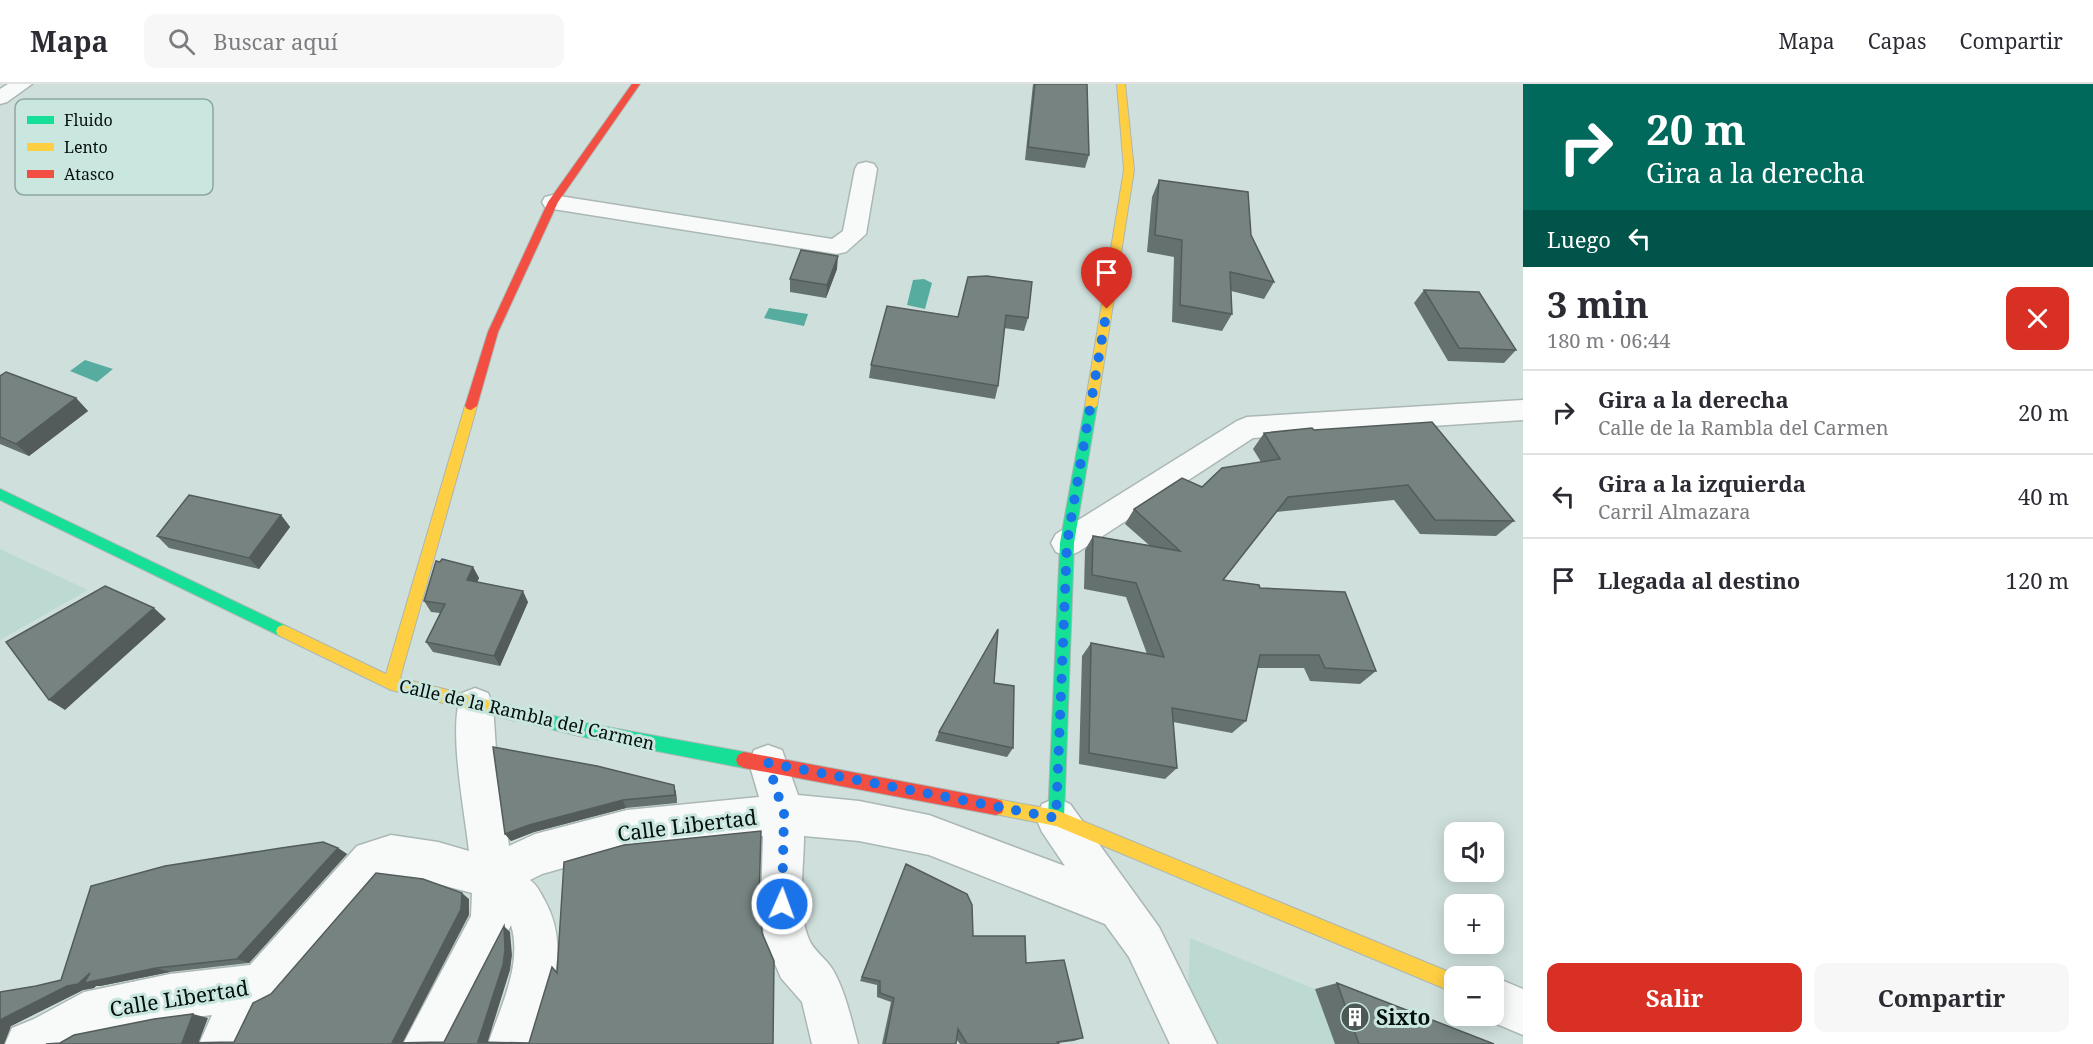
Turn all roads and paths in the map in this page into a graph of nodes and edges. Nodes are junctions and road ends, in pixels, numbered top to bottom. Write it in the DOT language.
graph roads {
  1 [pos="22,84"];
  2 [pos="636,84"];
  3 [pos="1120,84"];
  4 [pos="0,98"];
  5 [pos="866,169"];
  6 [pos="553,202"];
  7 [pos="1523,410"];
  8 [pos="0,494"];
  9 [pos="1067,543"];
  10 [pos="391,683"];
  11 [pos="475,705"];
  12 [pos="768,763"];
  13 [pos="784,814"];
  14 [pos="1056,818"];
  15 [pos="493,878"];
  16 [pos="1120,908"];
  17 [pos="1444,979"];
  18 [pos="249,989"];
  19 [pos="1504,1004"];
  20 [pos="1523,1012"];
  21 [pos="37,1042"];
  22 [pos="518,1043"];
  23 [pos="222,1044"];
  24 [pos="426,1044"];
  25 [pos="835,1044"];
  26 [pos="1194,1044"];
  1 -- 4 [label="street"];
  2 -- 6 [label="street"];
  3 -- 9 [label="street"];
  5 -- 6 [label="street"];
  6 -- 10 [label="street"];
  7 -- 9 [label="street"];
  8 -- 10 [label="street, Calle de la Rambla del Carmen"];
  9 -- 14 [label="street"];
  10 -- 11 [label="street, Calle de la Rambla del Carmen"];
  11 -- 12 [label="street, Calle de la Rambla del Carmen"];
  11 -- 15 [label="street"];
  12 -- 13 [label="street"];
  12 -- 14 [label="street, Calle de la Rambla del Carmen"];
  13 -- 15 [label="street, Calle Libertad"];
  13 -- 16 [label="street, Calle Libertad"];
  13 -- 25 [label="street"];
  14 -- 16 [label="street"];
  14 -- 17 [label="street, Calle de la Rambla del Carmen"];
  15 -- 18 [label="street, Calle Libertad"];
  15 -- 22 [label="street"];
  15 -- 24 [label="street"];
  16 -- 26 [label="street"];
  18 -- 21 [label="street, Calle Libertad"];
  18 -- 23 [label="street"];
  19 -- 20 [label="street"];
}
